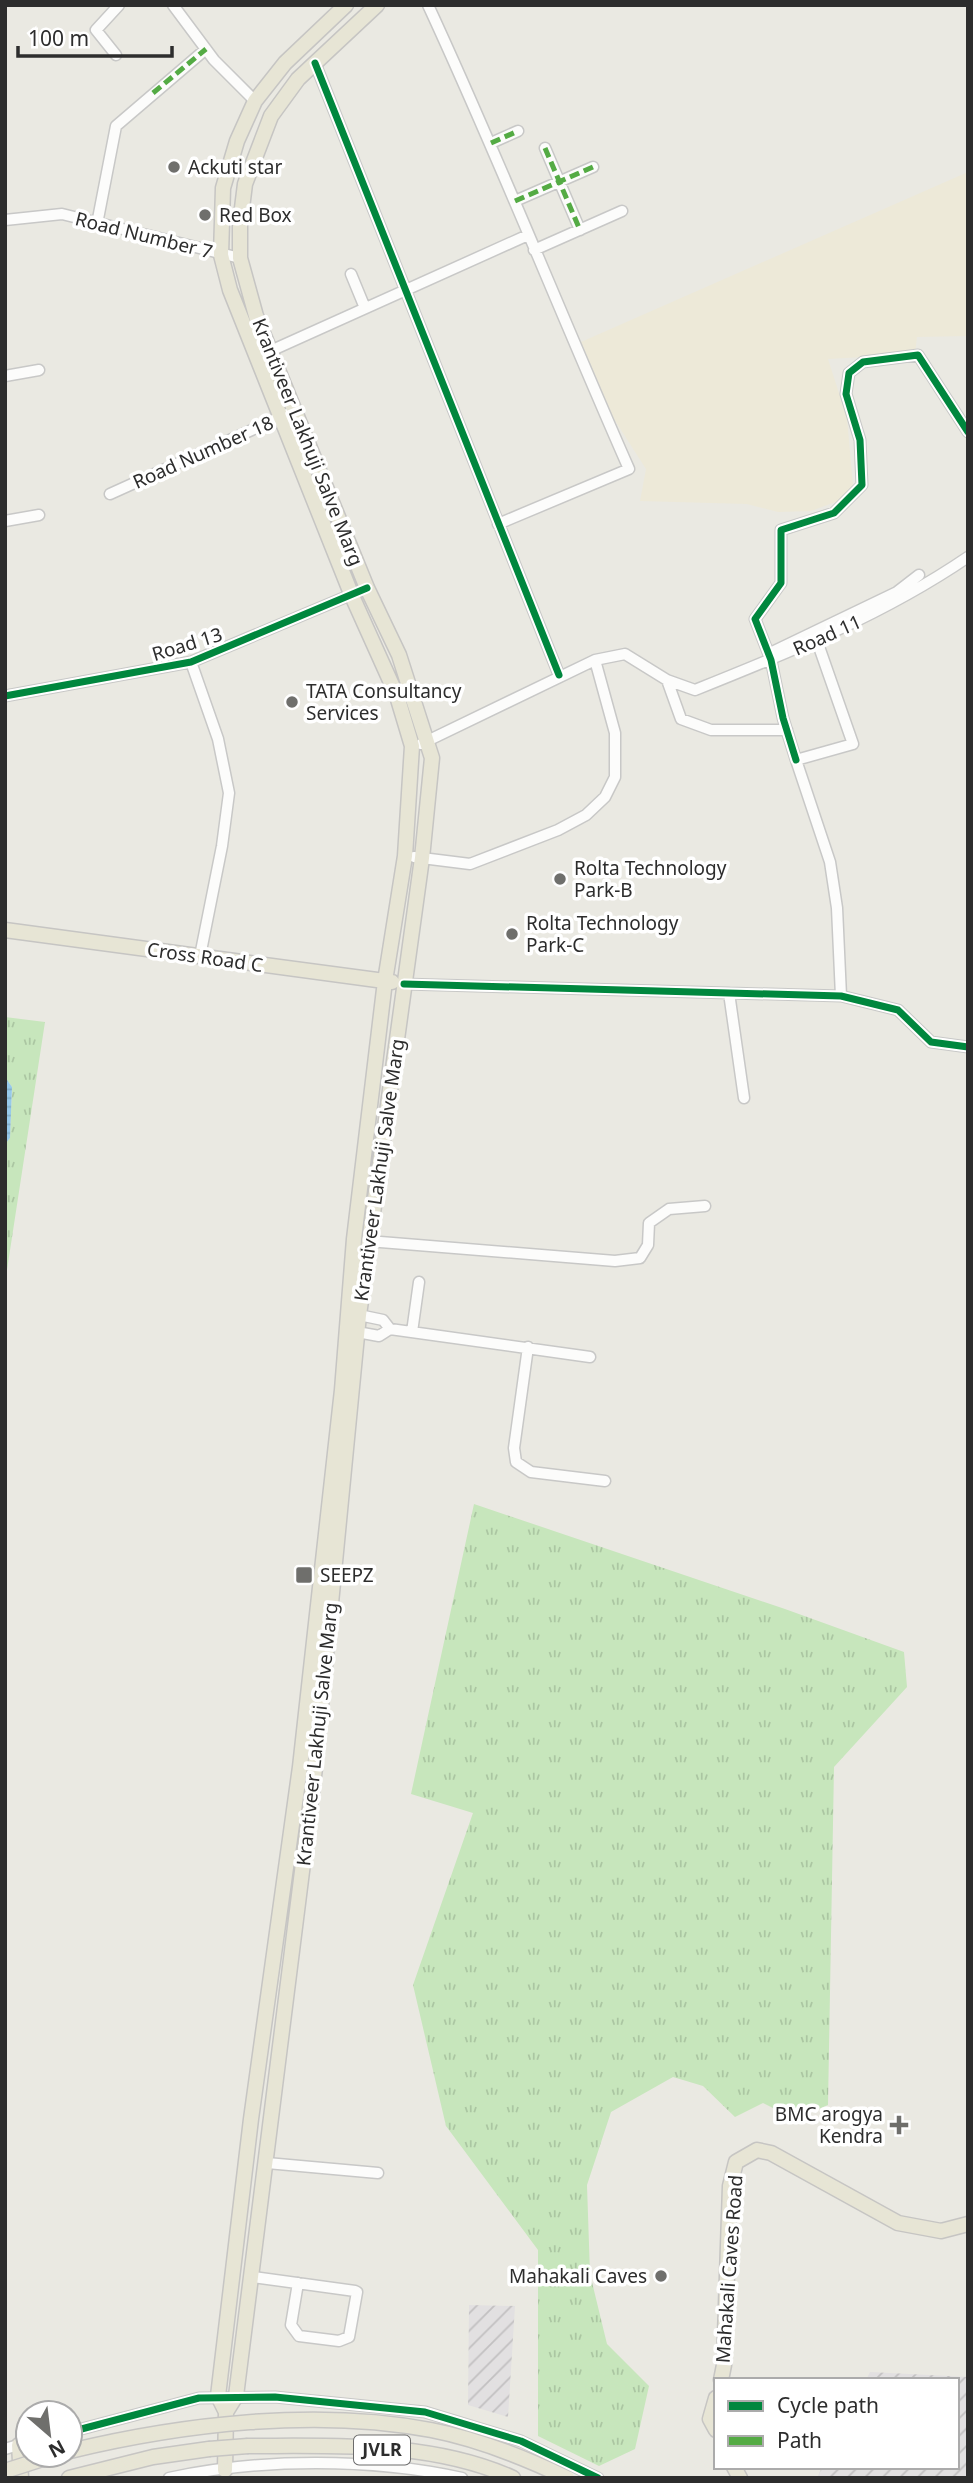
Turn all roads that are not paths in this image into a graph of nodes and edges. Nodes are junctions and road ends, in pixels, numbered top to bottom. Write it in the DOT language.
graph roads {
  1 [pos="120,5"];
  2 [pos="173,5"];
  3 [pos="346,5"];
  4 [pos="377,5"];
  5 [pos="428,5"];
  6 [pos="206,49"];
  7 [pos="116,55"];
  8 [pos="315,63"];
  9 [pos="255,101"];
  10 [pos="518,131"];
  11 [pos="491,143"];
  12 [pos="545,148"];
  13 [pos="593,167"];
  14 [pos="559,181"];
  15 [pos="514,201"];
  16 [pos="622,211"];
  17 [pos="5,220"];
  18 [pos="97,223"];
  19 [pos="580,230"];
  20 [pos="528,234"];
  21 [pos="534,250"];
  22 [pos="221,255"];
  23 [pos="240,258"];
  24 [pos="351,274"];
  25 [pos="403,291"];
  26 [pos="365,308"];
  27 [pos="271,351"];
  28 [pos="257,357"];
  29 [pos="39,370"];
  30 [pos="5,376"];
  31 [pos="944,400"];
  32 [pos="296,410"];
  33 [pos="281,418"];
  34 [pos="968,432"];
  35 [pos="968,440"];
  36 [pos="110,494"];
  37 [pos="39,515"];
  38 [pos="5,521"];
  39 [pos="498,524"];
  40 [pos="968,557"];
  41 [pos="919,575"];
  42 [pos="368,588"];
  43 [pos="352,596"];
  44 [pos="817,641"];
  45 [pos="769,657"];
  46 [pos="595,660"];
  47 [pos="191,662"];
  48 [pos="558,675"];
  49 [pos="667,680"];
  50 [pos="5,696"];
  51 [pos="787,730"];
  52 [pos="428,742"];
  53 [pos="412,746"];
  54 [pos="796,760"];
  55 [pos="405,856"];
  56 [pos="422,858"];
  57 [pos="5,930"];
  58 [pos="200,956"];
  59 [pos="385,981"];
  60 [pos="404,984"];
  61 [pos="729,993"];
  62 [pos="841,996"];
  63 [pos="968,1047"];
  64 [pos="744,1098"];
  65 [pos="705,1206"];
  66 [pos="368,1241"];
  67 [pos="419,1282"];
  68 [pos="359,1315"];
  69 [pos="390,1329"];
  70 [pos="357,1332"];
  71 [pos="412,1332"];
  72 [pos="528,1347"];
  73 [pos="590,1357"];
  74 [pos="605,1481"];
  75 [pos="300,1767"];
  76 [pos="315,1768"];
  77 [pos="267,2163"];
  78 [pos="378,2173"];
  79 [pos="968,2224"];
  80 [pos="253,2277"];
  81 [pos="298,2283"];
  82 [pos="721,2378"];
  83 [pos="218,2396"];
  84 [pos="236,2396"];
  85 [pos="714,2405"];
  86 [pos="226,2412"];
  87 [pos="714,2426"];
  88 [pos="84,2427"];
  89 [pos="84,2449"];
  90 [pos="5,2462"];
  91 [pos="475,2464"];
  92 [pos="235,2472"];
  93 [pos="14,2478"];
  94 [pos="69,2478"];
  95 [pos="169,2478"];
  96 [pos="462,2478"];
  97 [pos="468,2478"];
  98 [pos="513,2478"];
  99 [pos="567,2478"];
  100 [pos="598,2478"];
  1 -- 7 [label="street"];
  2 -- 6 [label="street"];
  3 -- 9 [label="main road, Krantiveer Lakhuji Salve Marg"];
  4 -- 8 [label="main road, Krantiveer Lakhuji Salve Marg"];
  5 -- 11 [label="street"];
  6 -- 9 [label="street"];
  6 -- 18 [label="street"];
  8 -- 23 [label="main road, Krantiveer Lakhuji Salve Marg"];
  8 -- 25 [label="street"];
  9 -- 22 [label="main road, Krantiveer Lakhuji Salve Marg"];
  10 -- 11 [label="street"];
  11 -- 15 [label="street"];
  12 -- 14 [label="street"];
  13 -- 14 [label="street"];
  14 -- 15 [label="street"];
  14 -- 19 [label="street"];
  15 -- 20 [label="street"];
  16 -- 19 [label="street"];
  17 -- 18 [label="street, Road Number 7"];
  18 -- 22 [label="street, Road Number 7"];
  19 -- 21 [label="street"];
  20 -- 21 [label="street"];
  20 -- 25 [label="street"];
  21 -- 39 [label="street"];
  22 -- 23 [label="street, Road Number 7"];
  22 -- 28 [label="main road, Krantiveer Lakhuji Salve Marg"];
  23 -- 27 [label="main road, Krantiveer Lakhuji Salve Marg"];
  24 -- 26 [label="street"];
  25 -- 26 [label="street"];
  25 -- 39 [label="street"];
  26 -- 27 [label="street"];
  27 -- 28 [label="street"];
  27 -- 32 [label="main road, Krantiveer Lakhuji Salve Marg"];
  28 -- 33 [label="main road, Krantiveer Lakhuji Salve Marg"];
  29 -- 30 [label="street"];
  31 -- 34 [label="street"];
  31 -- 35 [label="street"];
  31 -- 45 [label="street"];
  32 -- 33 [label="street, Road Number 18"];
  32 -- 42 [label="main road, Krantiveer Lakhuji Salve Marg"];
  33 -- 36 [label="street, Road Number 18"];
  33 -- 43 [label="main road, Krantiveer Lakhuji Salve Marg"];
  37 -- 38 [label="street"];
  39 -- 48 [label="street"];
  40 -- 44 [label="street, Road 11"];
  41 -- 45 [label="street"];
  42 -- 43 [label="street, Road 13"];
  42 -- 52 [label="main road, Krantiveer Lakhuji Salve Marg"];
  43 -- 47 [label="street, Road 13"];
  43 -- 53 [label="main road, Krantiveer Lakhuji Salve Marg"];
  44 -- 45 [label="street, Road 11"];
  44 -- 54 [label="street"];
  45 -- 49 [label="street, Road 11"];
  45 -- 51 [label="street"];
  46 -- 48 [label="street, Road 11"];
  46 -- 49 [label="street, Road 11"];
  46 -- 56 [label="street"];
  47 -- 50 [label="street, Road 13"];
  47 -- 58 [label="street"];
  48 -- 52 [label="street, Road 11"];
  49 -- 51 [label="street"];
  51 -- 54 [label="street"];
  52 -- 53 [label="street, Road 11"];
  52 -- 56 [label="main road, Krantiveer Lakhuji Salve Marg"];
  53 -- 55 [label="main road, Krantiveer Lakhuji Salve Marg"];
  54 -- 62 [label="street"];
  55 -- 56 [label="street"];
  55 -- 59 [label="main road, Krantiveer Lakhuji Salve Marg"];
  56 -- 60 [label="main road, Krantiveer Lakhuji Salve Marg"];
  57 -- 58 [label="main road, Cross Road C"];
  58 -- 59 [label="main road, Cross Road C"];
  59 -- 60 [label="main road, Cross Road C"];
  59 -- 75 [label="main road, Krantiveer Lakhuji Salve Marg"];
  60 -- 61 [label="street"];
  60 -- 66 [label="main road, Krantiveer Lakhuji Salve Marg"];
  61 -- 62 [label="street"];
  61 -- 64 [label="street"];
  62 -- 63 [label="street"];
  65 -- 66 [label="street"];
  66 -- 68 [label="main road, Krantiveer Lakhuji Salve Marg"];
  67 -- 71 [label="street"];
  68 -- 69 [label="street"];
  68 -- 70 [label="main road, Krantiveer Lakhuji Salve Marg"];
  69 -- 70 [label="street"];
  69 -- 71 [label="street"];
  70 -- 76 [label="main road, Krantiveer Lakhuji Salve Marg"];
  71 -- 72 [label="street"];
  72 -- 73 [label="street"];
  72 -- 74 [label="street"];
  75 -- 76 [label="main road"];
  75 -- 83 [label="main road, Krantiveer Lakhuji Salve Marg"];
  76 -- 77 [label="main road, Krantiveer Lakhuji Salve Marg"];
  77 -- 78 [label="street"];
  77 -- 80 [label="main road, Krantiveer Lakhuji Salve Marg"];
  79 -- 82 [label="main road, Mahakali Caves Road"];
  80 -- 81 [label="street"];
  80 -- 84 [label="main road, Krantiveer Lakhuji Salve Marg"];
  81 -- 81 [label="street"];
  83 -- 84 [label="street"];
  83 -- 86 [label="main road"];
  83 -- 88 [label="street"];
  84 -- 86 [label="main road, Krantiveer Lakhuji Salve Marg"];
  84 -- 100 [label="street"];
  85 -- 87 [label="main road"];
  86 -- 92 [label="main road"];
  89 -- 99 [label="main road, JVLR, bridge"];
  90 -- 93 [label="main road"];
  91 -- 94 [label="main road, JVLR, bridge"];
  91 -- 97 [label="street"];
  91 -- 98 [label="main road, JVLR"];
  92 -- 95 [label="street"];
  92 -- 96 [label="street"];
}
